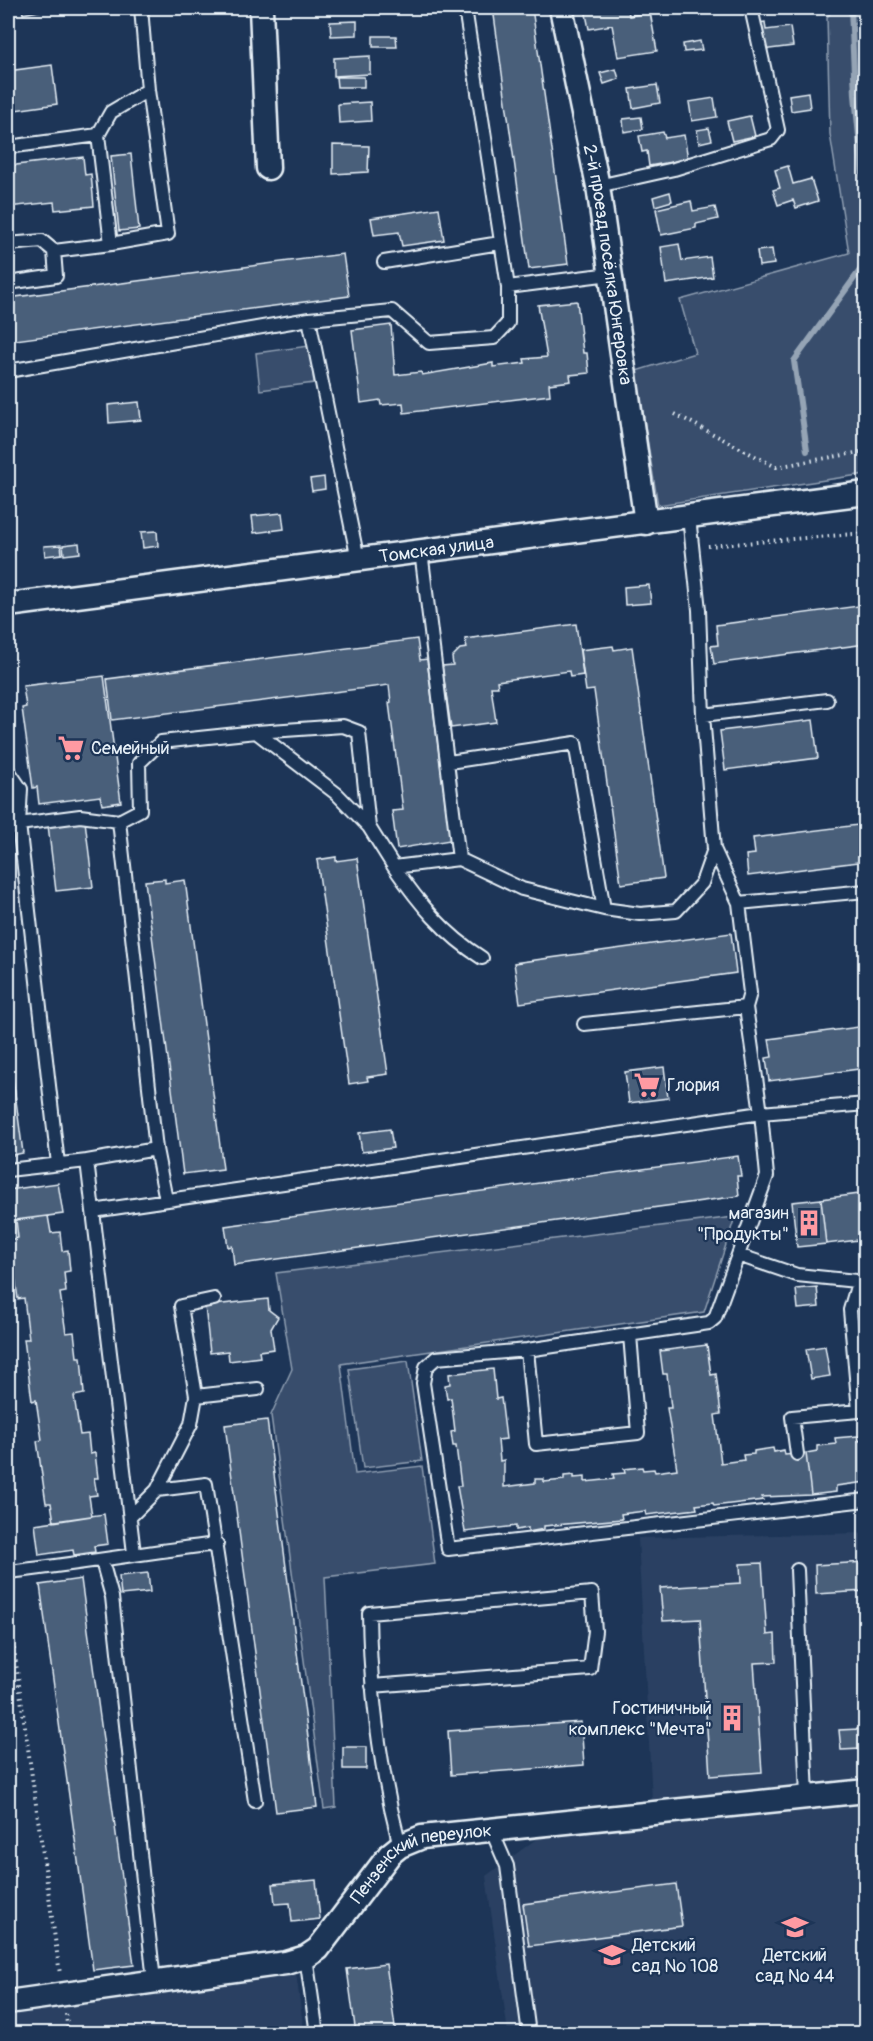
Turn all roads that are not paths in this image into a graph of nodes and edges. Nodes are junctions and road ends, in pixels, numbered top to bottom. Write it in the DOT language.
graph roads {
  1 [pos="141,8"];
  2 [pos="261,8"];
  3 [pos="465,8"];
  4 [pos="561,8"];
  5 [pos="751,8"];
  6 [pos="148,90"];
  7 [pos="98,135"];
  8 [pos="8,147"];
  9 [pos="268,168"];
  10 [pos="598,186"];
  11 [pos="500,243"];
  12 [pos="8,244"];
  13 [pos="111,244"];
  14 [pos="54,251"];
  15 [pos="384,262"];
  16 [pos="610,274"];
  17 [pos="8,283"];
  18 [pos="508,287"];
  19 [pos="309,319"];
  20 [pos="8,371"];
  21 [pos="866,493"];
  22 [pos="689,517"];
  23 [pos="646,523"];
  24 [pos="421,550"];
  25 [pos="358,560"];
  26 [pos="8,604"];
  27 [pos="826,700"];
  28 [pos="703,715"];
  29 [pos="256,732"];
  30 [pos="449,762"];
  31 [pos="8,770"];
  32 [pos="119,821"];
  33 [pos="19,824"];
  34 [pos="369,826"];
  35 [pos="714,849"];
  36 [pos="459,858"];
  37 [pos="394,867"];
  38 [pos="866,891"];
  39 [pos="739,903"];
  40 [pos="604,909"];
  41 [pos="482,958"];
  42 [pos="746,1007"];
  43 [pos="584,1024"];
  44 [pos="866,1104"];
  45 [pos="761,1113"];
  46 [pos="156,1149"];
  47 [pos="87,1161"];
  48 [pos="58,1164"];
  49 [pos="8,1170"];
  50 [pos="166,1200"];
  51 [pos="93,1211"];
  52 [pos="738,1255"];
  53 [pos="862,1282"];
  54 [pos="214,1299"];
  55 [pos="630,1335"];
  56 [pos="528,1350"];
  57 [pos="258,1389"];
  58 [pos="196,1396"];
  59 [pos="797,1454"];
  60 [pos="157,1490"];
  61 [pos="866,1500"];
  62 [pos="130,1517"];
  63 [pos="217,1544"];
  64 [pos="134,1553"];
  65 [pos="102,1561"];
  66 [pos="797,1570"];
  67 [pos="8,1572"];
  68 [pos="372,1686"];
  69 [pos="866,1791"];
  70 [pos="807,1796"];
  71 [pos="255,1801"];
  72 [pos="491,1829"];
  73 [pos="400,1846"];
  74 [pos="306,1957"];
  75 [pos="154,1981"];
  76 [pos="8,2002"];
  77 [pos="317,2034"];
  78 [pos="529,2034"];
  1 -- 6 [label="lane"];
  2 -- 9 [label="street"];
  3 -- 11 [label="lane"];
  4 -- 10 [label="street, 2-й проезд посёлка Юнгеровка"];
  5 -- 10 [label="lane"];
  6 -- 7 [label="lane"];
  6 -- 13 [label="lane"];
  7 -- 8 [label="lane"];
  7 -- 13 [label="lane"];
  10 -- 16 [label="street, 2-й проезд посёлка Юнгеровка"];
  11 -- 15 [label="lane"];
  11 -- 18 [label="lane"];
  12 -- 14 [label="lane"];
  13 -- 14 [label="lane"];
  14 -- 17 [label="lane"];
  16 -- 18 [label="lane"];
  16 -- 23 [label="street, 2-й проезд посёлка Юнгеровка"];
  18 -- 19 [label="lane"];
  19 -- 20 [label="lane"];
  19 -- 25 [label="lane"];
  21 -- 22 [label="street, Томская улица"];
  22 -- 23 [label="street, Томская улица"];
  22 -- 28 [label="lane"];
  23 -- 24 [label="street, Томская улица"];
  24 -- 25 [label="street, Томская улица"];
  24 -- 30 [label="lane"];
  25 -- 26 [label="street, Томская улица"];
  27 -- 28 [label="lane"];
  28 -- 35 [label="lane"];
  29 -- 32 [label="lane"];
  29 -- 34 [label="lane"];
  29 -- 34 [label="lane"];
  30 -- 36 [label="lane"];
  30 -- 40 [label="lane"];
  31 -- 33 [label="lane"];
  32 -- 33 [label="lane"];
  32 -- 46 [label="lane"];
  33 -- 48 [label="lane"];
  34 -- 37 [label="lane"];
  35 -- 39 [label="lane"];
  35 -- 40 [label="lane"];
  36 -- 37 [label="lane"];
  36 -- 40 [label="lane"];
  37 -- 41 [label="lane"];
  38 -- 39 [label="lane"];
  39 -- 42 [label="lane"];
  42 -- 43 [label="lane"];
  42 -- 45 [label="lane"];
  44 -- 45 [label="lane"];
  45 -- 50 [label="lane"];
  45 -- 52 [label="lane"];
  46 -- 47 [label="lane"];
  46 -- 50 [label="lane"];
  47 -- 48 [label="lane"];
  47 -- 51 [label="lane"];
  48 -- 49 [label="lane"];
  50 -- 51 [label="lane"];
  51 -- 62 [label="lane"];
  52 -- 53 [label="lane"];
  52 -- 55 [label="lane"];
  53 -- 59 [label="lane"];
  54 -- 58 [label="lane"];
  55 -- 56 [label="lane"];
  55 -- 56 [label="lane"];
  56 -- 61 [label="lane"];
  57 -- 58 [label="lane"];
  58 -- 60 [label="lane"];
  60 -- 62 [label="lane"];
  60 -- 63 [label="lane"];
  62 -- 64 [label="lane"];
  63 -- 64 [label="lane"];
  63 -- 71 [label="lane"];
  64 -- 65 [label="lane"];
  65 -- 67 [label="lane"];
  65 -- 75 [label="lane"];
  66 -- 70 [label="lane"];
  68 -- 68 [label="lane"];
  68 -- 73 [label="lane"];
  69 -- 70 [label="street, Пензенский переулок"];
  70 -- 72 [label="street, Пензенский переулок"];
  72 -- 73 [label="street, Пензенский переулок"];
  72 -- 78 [label="lane"];
  73 -- 74 [label="street, Пензенский переулок"];
  74 -- 75 [label="street, Пензенский переулок"];
  74 -- 77 [label="lane"];
  75 -- 76 [label="street, Пензенский переулок"];
}
